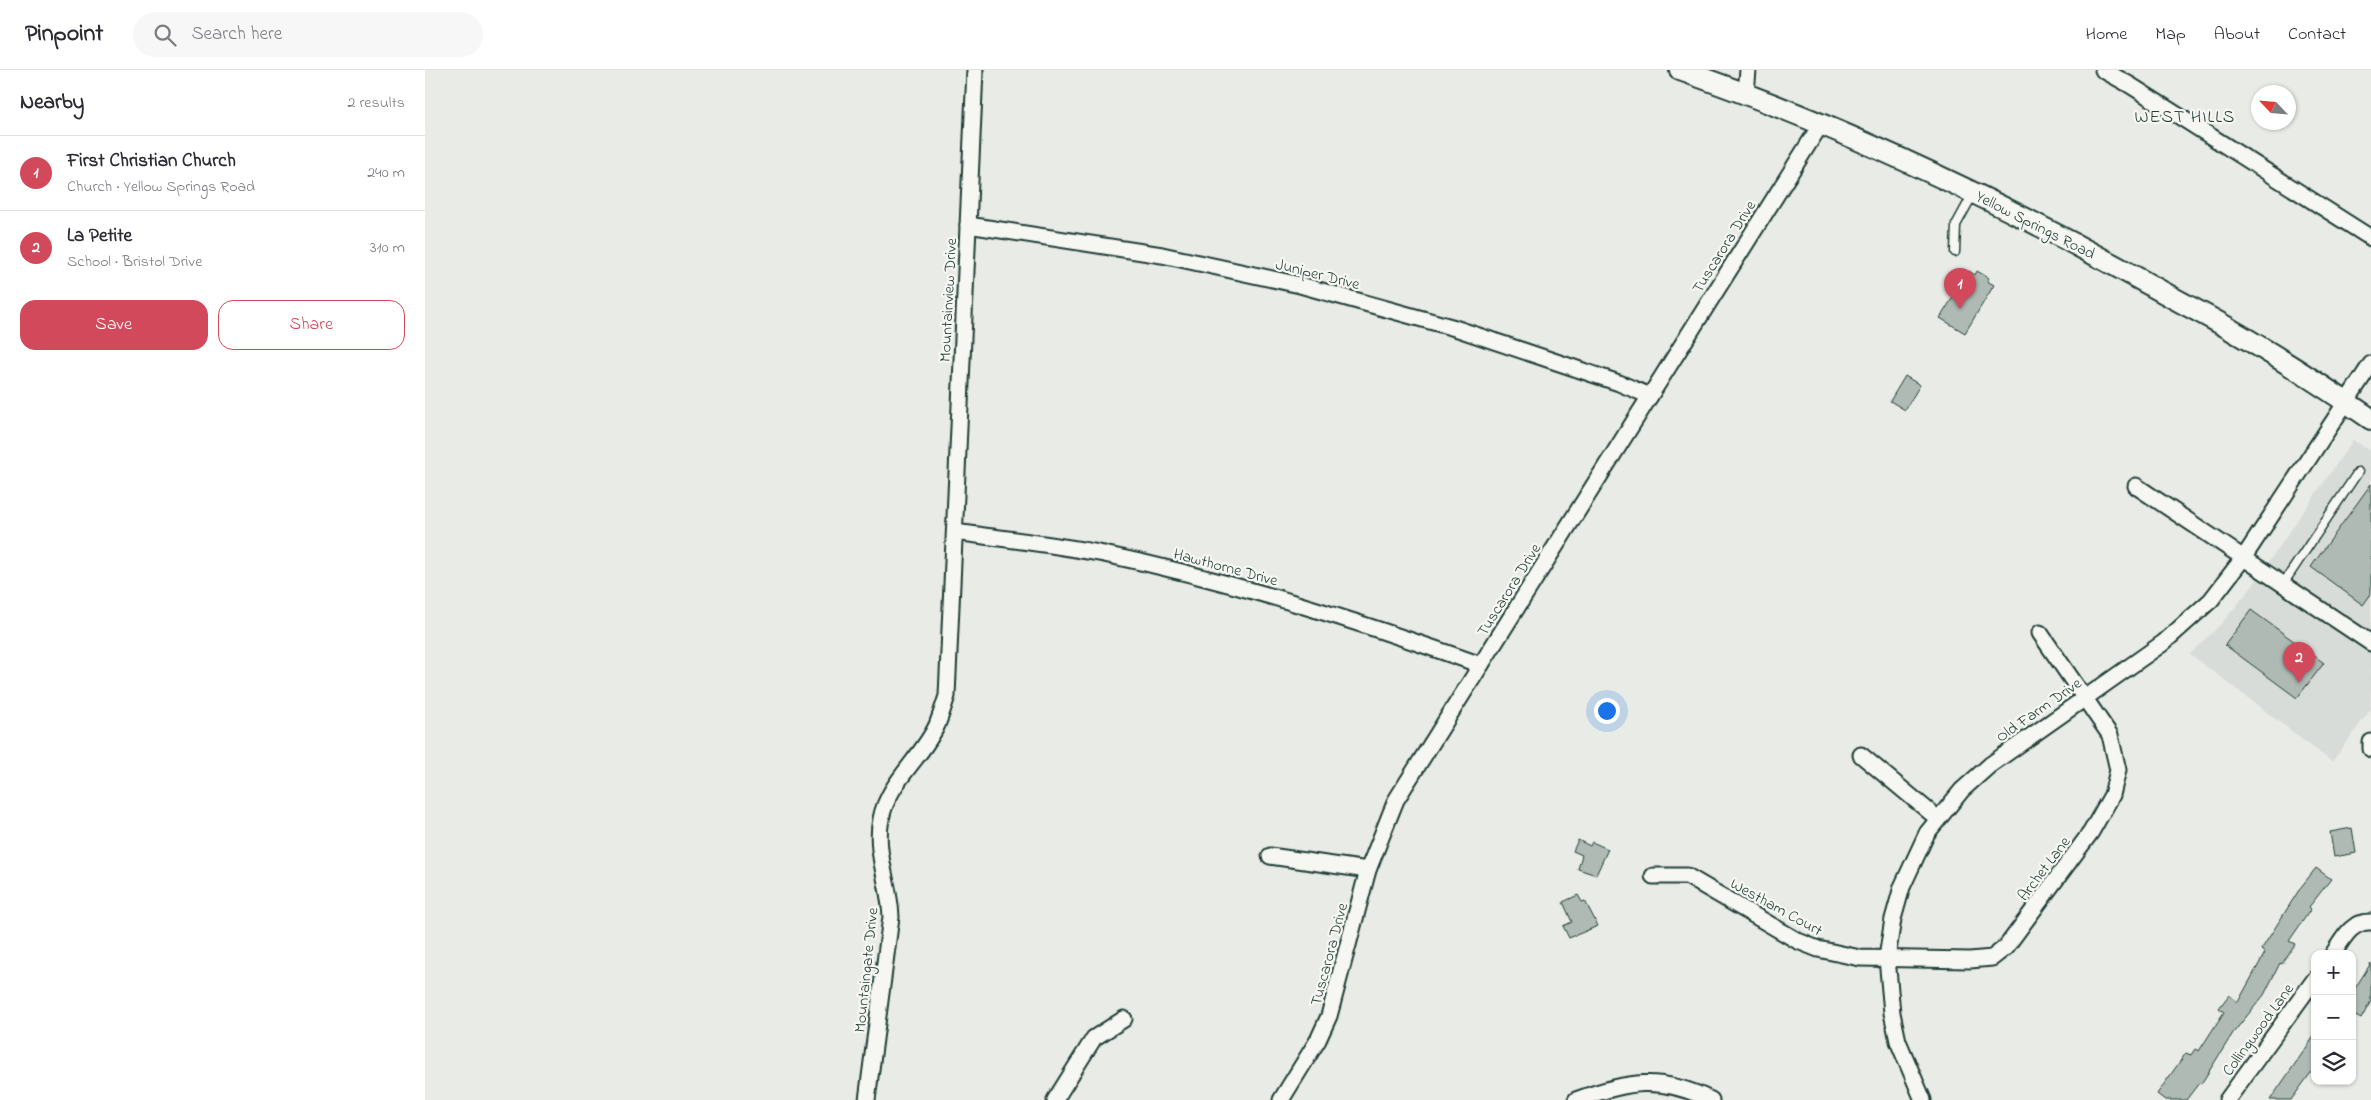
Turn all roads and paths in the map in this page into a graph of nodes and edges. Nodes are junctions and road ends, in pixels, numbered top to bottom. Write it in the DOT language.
graph roads {
  1 [pos="975,70"];
  2 [pos="1680,70"];
  3 [pos="1748,70"];
  4 [pos="2103,70"];
  5 [pos="1746,93"];
  6 [pos="1821,124"];
  7 [pos="1974,192"];
  8 [pos="968,225"];
  9 [pos="2371,238"];
  10 [pos="1955,252"];
  11 [pos="2371,364"];
  12 [pos="1650,396"];
  13 [pos="2345,401"];
  14 [pos="2371,419"];
  15 [pos="2358,472"];
  16 [pos="2137,486"];
  17 [pos="955,532"];
  18 [pos="2243,558"];
  19 [pos="2283,584"];
  20 [pos="2039,633"];
  21 [pos="2371,643"];
  22 [pos="1481,665"];
  23 [pos="2084,697"];
  24 [pos="2371,742"];
  25 [pos="2371,749"];
  26 [pos="1861,755"];
  27 [pos="1937,818"];
  28 [pos="1270,856"];
  29 [pos="1369,870"];
  30 [pos="1653,876"];
  31 [pos="2371,922"];
  32 [pos="2336,950"];
  33 [pos="1887,958"];
  34 [pos="2311,984"];
  35 [pos="1124,1019"];
  36 [pos="867,1100"];
  37 [pos="1055,1100"];
  38 [pos="1281,1100"];
  39 [pos="1576,1100"];
  40 [pos="1711,1100"];
  41 [pos="1923,1100"];
  42 [pos="2227,1100"];
  1 -- 8 [label="street, Mountainview Drive"];
  2 -- 5 [label="main road, Yellow Springs Road"];
  3 -- 5 [label="street"];
  4 -- 9 [label="street"];
  5 -- 6 [label="main road, Yellow Springs Road"];
  6 -- 7 [label="main road, Yellow Springs Road"];
  6 -- 12 [label="street, Tuscarora Drive"];
  7 -- 10 [label="lane"];
  7 -- 13 [label="main road, Yellow Springs Road"];
  8 -- 12 [label="street, Juniper Drive"];
  8 -- 17 [label="street, Mountainview Drive"];
  11 -- 13 [label="street, Old Farm Drive"];
  12 -- 22 [label="street, Tuscarora Drive"];
  13 -- 14 [label="main road, Yellow Springs Road"];
  13 -- 18 [label="street, Old Farm Drive"];
  15 -- 19 [label="lane"];
  16 -- 18 [label="street"];
  17 -- 22 [label="street, Hawthorne Drive"];
  17 -- 36 [label="street, Mountaingate Drive"];
  18 -- 19 [label="street"];
  18 -- 23 [label="street, Old Farm Drive"];
  19 -- 21 [label="street"];
  20 -- 23 [label="street, Archet Lane"];
  22 -- 29 [label="street, Tuscarora Drive"];
  23 -- 27 [label="street, Old Farm Drive"];
  23 -- 33 [label="street, Archet Lane"];
  24 -- 25 [label="street"];
  26 -- 27 [label="street"];
  27 -- 33 [label="street, Old Farm Drive"];
  28 -- 29 [label="street"];
  29 -- 38 [label="street, Tuscarora Drive"];
  30 -- 33 [label="street, Westham Court"];
  31 -- 32 [label="street"];
  33 -- 41 [label="street, Old Farm Drive"];
  34 -- 42 [label="street, Collingwood Lane"];
  35 -- 37 [label="street"];
  39 -- 40 [label="street"];
}
